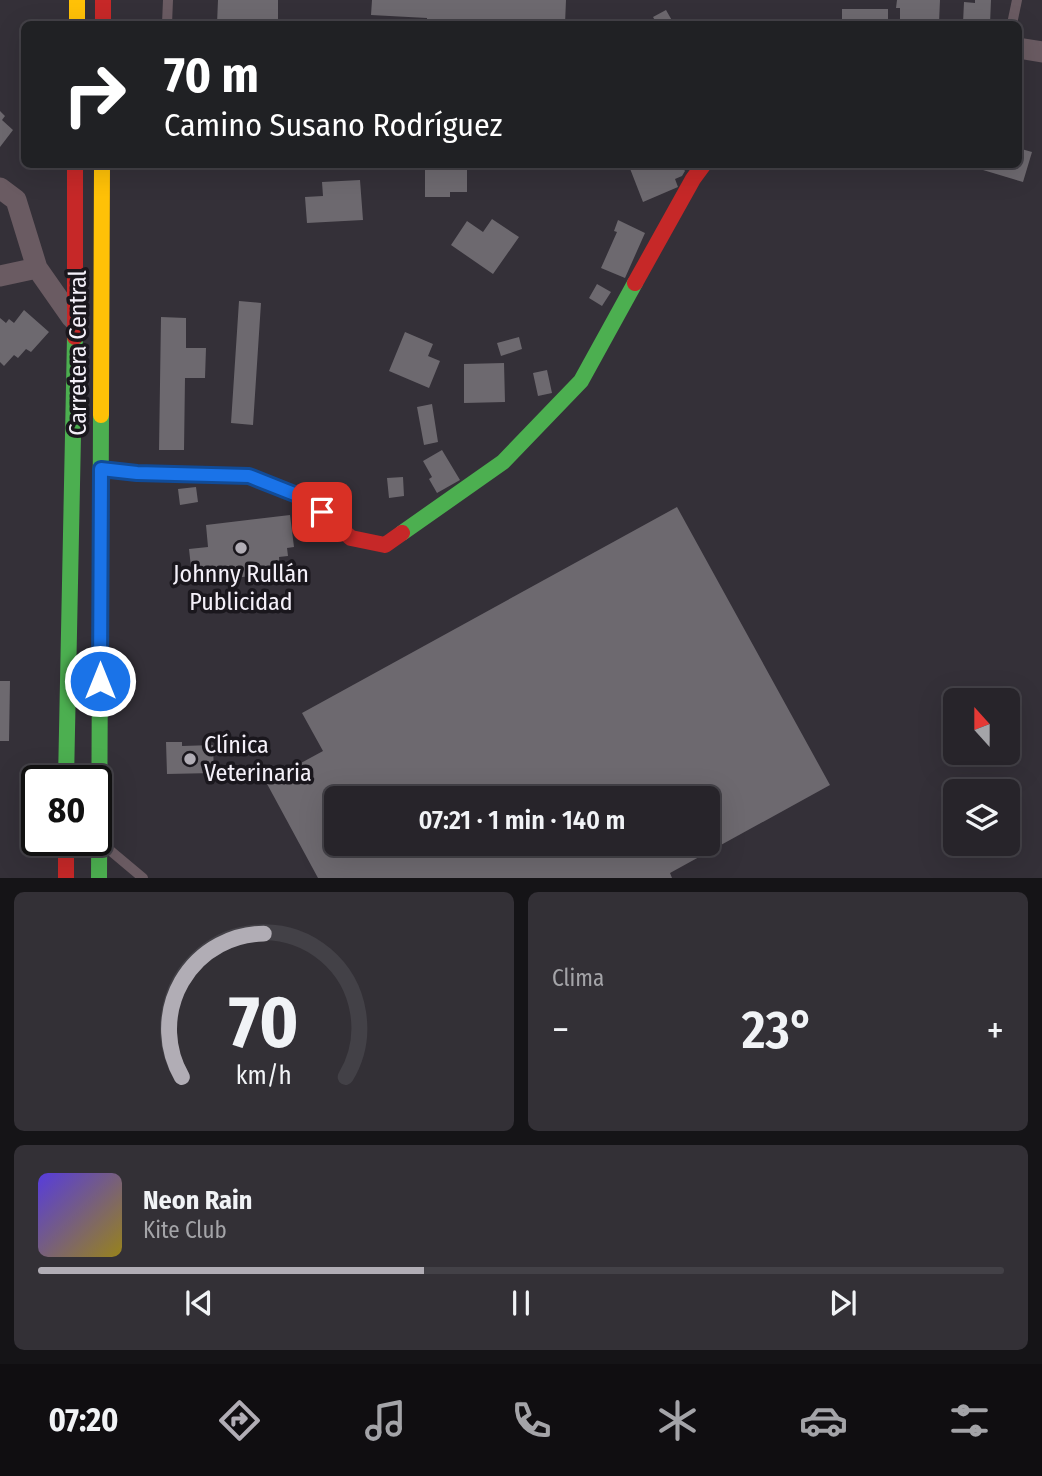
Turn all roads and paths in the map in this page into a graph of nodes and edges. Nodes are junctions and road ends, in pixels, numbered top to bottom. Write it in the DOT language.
graph roads {
  1 [pos="77,0"];
  2 [pos="103,0"];
  3 [pos="168,0"];
  4 [pos="1017,0"];
  5 [pos="77,21"];
  6 [pos="103,21"];
  7 [pos="167,21"];
  8 [pos="1013,21"];
  9 [pos="1022,49"];
  10 [pos="1042,52"];
  11 [pos="75,168"];
  12 [pos="102,168"];
  13 [pos="701,168"];
  14 [pos="0,188"];
  15 [pos="37,268"];
  16 [pos="0,276"];
  17 [pos="75,322"];
  18 [pos="101,469"];
  19 [pos="66,765"];
  20 [pos="99,765"];
  21 [pos="112,851"];
  22 [pos="66,856"];
  23 [pos="99,870"];
  24 [pos="66,877"];
  25 [pos="107,877"];
  26 [pos="143,877"];
  1 -- 5 [label="main road"];
  2 -- 6 [label="main road"];
  3 -- 7 [label="lane"];
  4 -- 8 [label="lane"];
  9 -- 10 [label="street"];
  11 -- 17 [label="main road, Carretera Central"];
  12 -- 18 [label="main road, Carretera Central"];
  13 -- 18 [label="main road"];
  14 -- 15 [label="street"];
  15 -- 16 [label="street"];
  15 -- 17 [label="street"];
  17 -- 19 [label="main road, Carretera Central"];
  18 -- 20 [label="main road, Carretera Central"];
  21 -- 26 [label="lane"];
  22 -- 24 [label="main road"];
  23 -- 25 [label="main road"];
}
